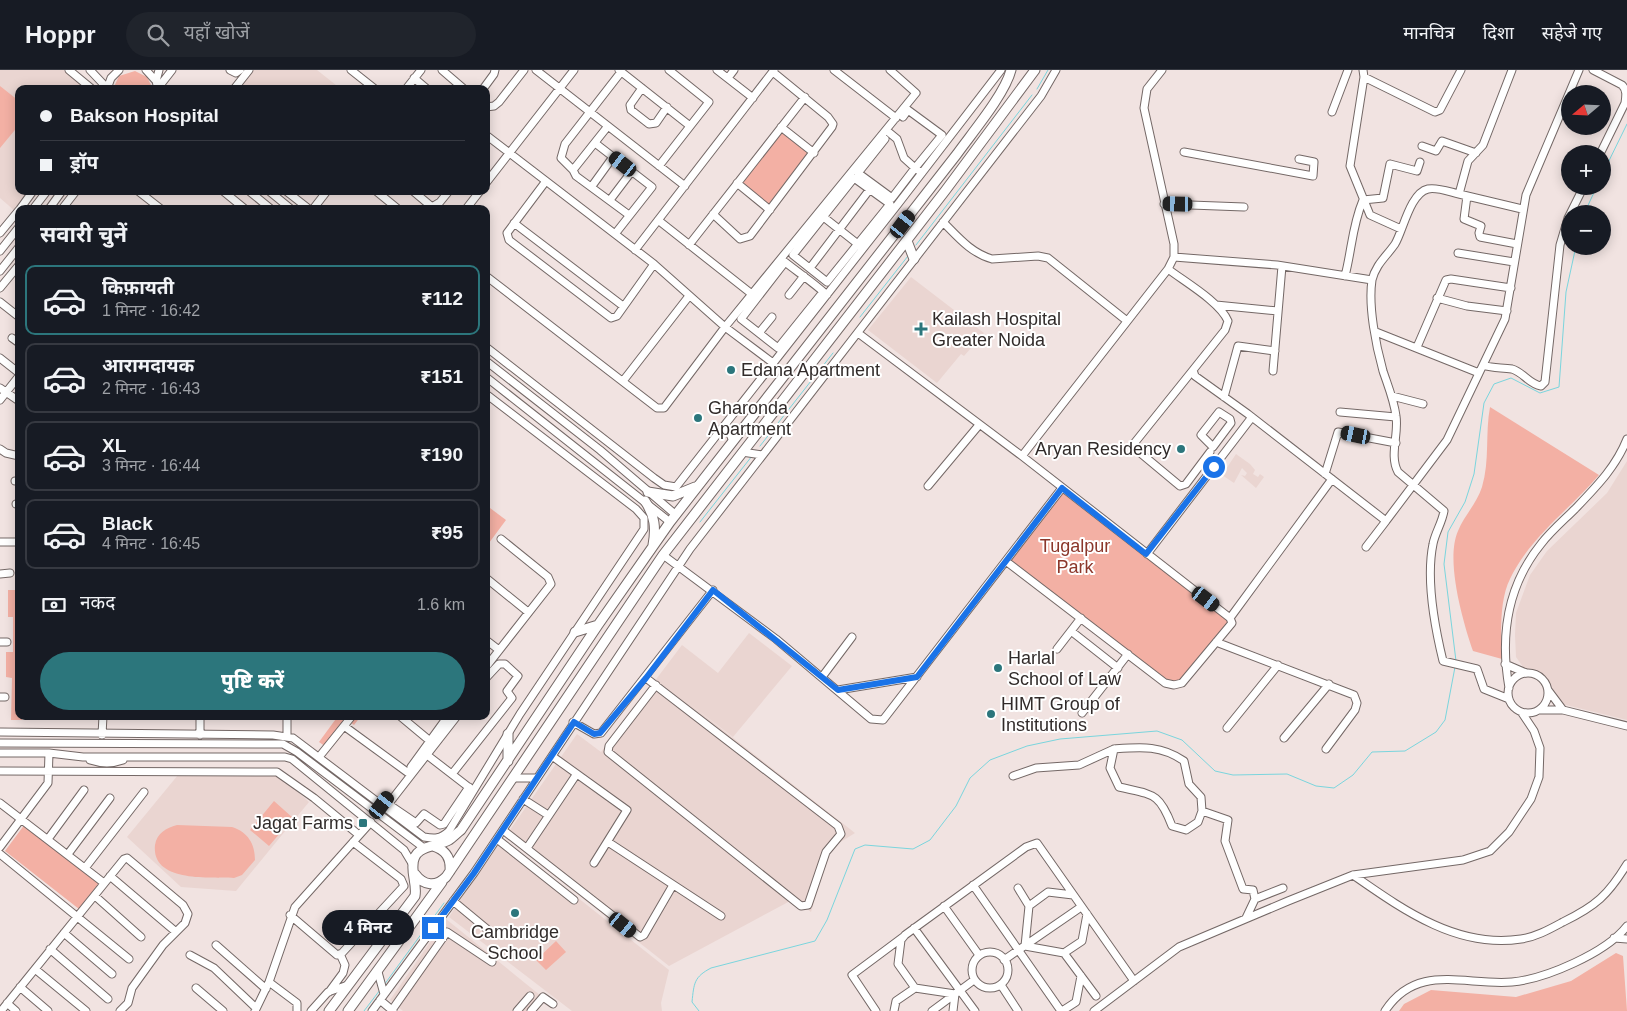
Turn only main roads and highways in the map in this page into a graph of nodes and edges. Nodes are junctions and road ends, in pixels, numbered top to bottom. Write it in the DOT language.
graph roads {
  1 [pos="1011,70"];
  2 [pos="1035,70"];
  3 [pos="907,241"];
  4 [pos="914,259"];
  5 [pos="771,394"];
  6 [pos="776,411"];
  7 [pos="700,484"];
  8 [pos="648,492"];
  9 [pos="645,501"];
  10 [pos="652,548"];
  11 [pos="598,626"];
  12 [pos="575,632"];
  13 [pos="583,647"];
  14 [pos="592,662"];
  15 [pos="508,734"];
  16 [pos="508,762"];
  17 [pos="429,847"];
  18 [pos="414,870"];
  19 [pos="450,871"];
  20 [pos="442,881"];
  21 [pos="330,1011"];
  22 [pos="348,1011"];
  1 -- 5 [label="main road"];
  2 -- 3 [label="main road"];
  3 -- 4 [label="main road"];
  3 -- 6 [label="main road"];
  5 -- 6 [label="main road"];
  5 -- 7 [label="main road"];
  6 -- 14 [label="main road"];
  7 -- 8 [label="main road"];
  7 -- 10 [label="main road"];
  9 -- 10 [label="main road"];
  10 -- 11 [label="main road"];
  11 -- 12 [label="main road"];
  11 -- 13 [label="main road"];
  13 -- 14 [label="main road"];
  13 -- 16 [label="main road"];
  14 -- 19 [label="main road"];
  15 -- 16 [label="main road"];
  16 -- 17 [label="main road"];
  17 -- 18 [label="main road"];
  17 -- 19 [label="main road"];
  18 -- 20 [label="main road"];
  18 -- 21 [label="main road"];
  19 -- 20 [label="main road"];
  20 -- 22 [label="main road"];
}
